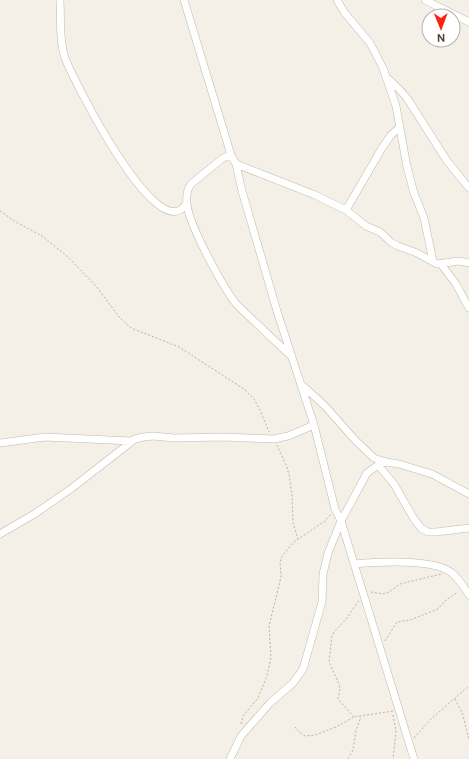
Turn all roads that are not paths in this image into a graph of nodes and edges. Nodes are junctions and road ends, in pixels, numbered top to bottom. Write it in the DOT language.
graph roads {
  1 [pos="60,0"];
  2 [pos="184,0"];
  3 [pos="337,0"];
  4 [pos="425,0"];
  5 [pos="469,22"];
  6 [pos="386,77"];
  7 [pos="400,127"];
  8 [pos="231,154"];
  9 [pos="236,164"];
  10 [pos="468,184"];
  11 [pos="186,204"];
  12 [pos="346,210"];
  13 [pos="433,262"];
  14 [pos="469,263"];
  15 [pos="441,264"];
  16 [pos="469,308"];
  17 [pos="292,358"];
  18 [pos="301,384"];
  19 [pos="314,425"];
  20 [pos="0,442"];
  21 [pos="131,442"];
  22 [pos="386,462"];
  23 [pos="378,465"];
  24 [pos="469,494"];
  25 [pos="341,521"];
  26 [pos="469,528"];
  27 [pos="0,534"];
  28 [pos="354,564"];
  29 [pos="469,595"];
  30 [pos="230,759"];
  31 [pos="414,759"];
  1 -- 11 [label="street"];
  2 -- 8 [label="street"];
  3 -- 6 [label="street"];
  4 -- 5 [label="street"];
  6 -- 7 [label="street"];
  6 -- 10 [label="street"];
  7 -- 12 [label="street"];
  7 -- 13 [label="street"];
  8 -- 9 [label="street"];
  8 -- 11 [label="street"];
  9 -- 12 [label="street"];
  9 -- 17 [label="street"];
  11 -- 17 [label="street"];
  12 -- 13 [label="street"];
  13 -- 15 [label="street"];
  14 -- 15 [label="street"];
  15 -- 16 [label="street"];
  17 -- 18 [label="street"];
  18 -- 19 [label="street"];
  18 -- 22 [label="street"];
  19 -- 21 [label="street"];
  19 -- 25 [label="street"];
  20 -- 21 [label="street"];
  21 -- 27 [label="street"];
  22 -- 23 [label="street"];
  22 -- 24 [label="street"];
  23 -- 25 [label="street"];
  23 -- 26 [label="street"];
  25 -- 28 [label="street"];
  25 -- 30 [label="street"];
  28 -- 29 [label="street"];
  28 -- 31 [label="street"];
}
